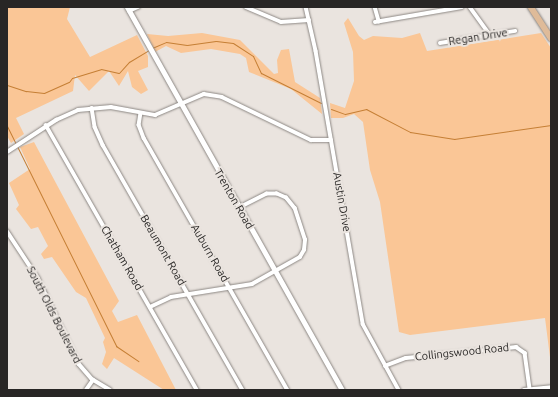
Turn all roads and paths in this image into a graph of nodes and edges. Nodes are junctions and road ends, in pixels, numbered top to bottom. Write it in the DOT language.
graph roads {
  1 [pos="138,7"];
  2 [pos="246,7"];
  3 [pos="306,7"];
  4 [pos="375,7"];
  5 [pos="462,7"];
  6 [pos="470,7"];
  7 [pos="531,7"];
  8 [pos="128,9"];
  9 [pos="309,20"];
  10 [pos="515,31"];
  11 [pos="490,35"];
  12 [pos="551,38"];
  13 [pos="440,43"];
  14 [pos="180,104"];
  15 [pos="92,108"];
  16 [pos="141,113"];
  17 [pos="46,125"];
  18 [pos="331,140"];
  19 [pos="7,152"];
  20 [pos="239,208"];
  21 [pos="7,231"];
  22 [pos="275,272"];
  23 [pos="230,289"];
  24 [pos="188,294"];
  25 [pos="150,308"];
  26 [pos="385,366"];
  27 [pos="93,380"];
  28 [pos="551,387"];
  29 [pos="86,390"];
  30 [pos="110,390"];
  31 [pos="197,390"];
  32 [pos="242,390"];
  33 [pos="288,390"];
  34 [pos="342,390"];
  35 [pos="398,390"];
  36 [pos="524,390"];
  37 [pos="530,390"];
  1 -- 8 [label="street"];
  2 -- 9 [label="street"];
  3 -- 9 [label="street, Austin Drive"];
  4 -- 5 [label="street"];
  6 -- 11 [label="street"];
  7 -- 12 [label="main road"];
  8 -- 14 [label="main road, Trenton Road"];
  9 -- 18 [label="street, Austin Drive"];
  10 -- 11 [label="street, Regan Drive"];
  11 -- 13 [label="street, Regan Drive"];
  14 -- 16 [label="street"];
  14 -- 18 [label="street"];
  14 -- 20 [label="main road, Trenton Road"];
  15 -- 16 [label="street"];
  15 -- 17 [label="street"];
  15 -- 24 [label="street, Beaumont Road"];
  16 -- 23 [label="street, Auburn Road"];
  17 -- 19 [label="street"];
  17 -- 25 [label="street, Chatham Road"];
  18 -- 26 [label="street, Austin Drive"];
  20 -- 22 [label="main road, Trenton Road"];
  20 -- 22 [label="street"];
  21 -- 27 [label="street, South Olds Boulevard"];
  22 -- 23 [label="street"];
  22 -- 34 [label="main road, Trenton Road"];
  23 -- 24 [label="street"];
  23 -- 33 [label="street, Auburn Road"];
  24 -- 25 [label="street"];
  24 -- 32 [label="street, Beaumont Road"];
  25 -- 31 [label="street, Chatham Road"];
  26 -- 35 [label="street, Austin Drive"];
  26 -- 37 [label="street, Collingswood Road"];
  27 -- 29 [label="street"];
  27 -- 30 [label="street, South Olds Boulevard"];
  28 -- 37 [label="street"];
  36 -- 37 [label="street"];
}
